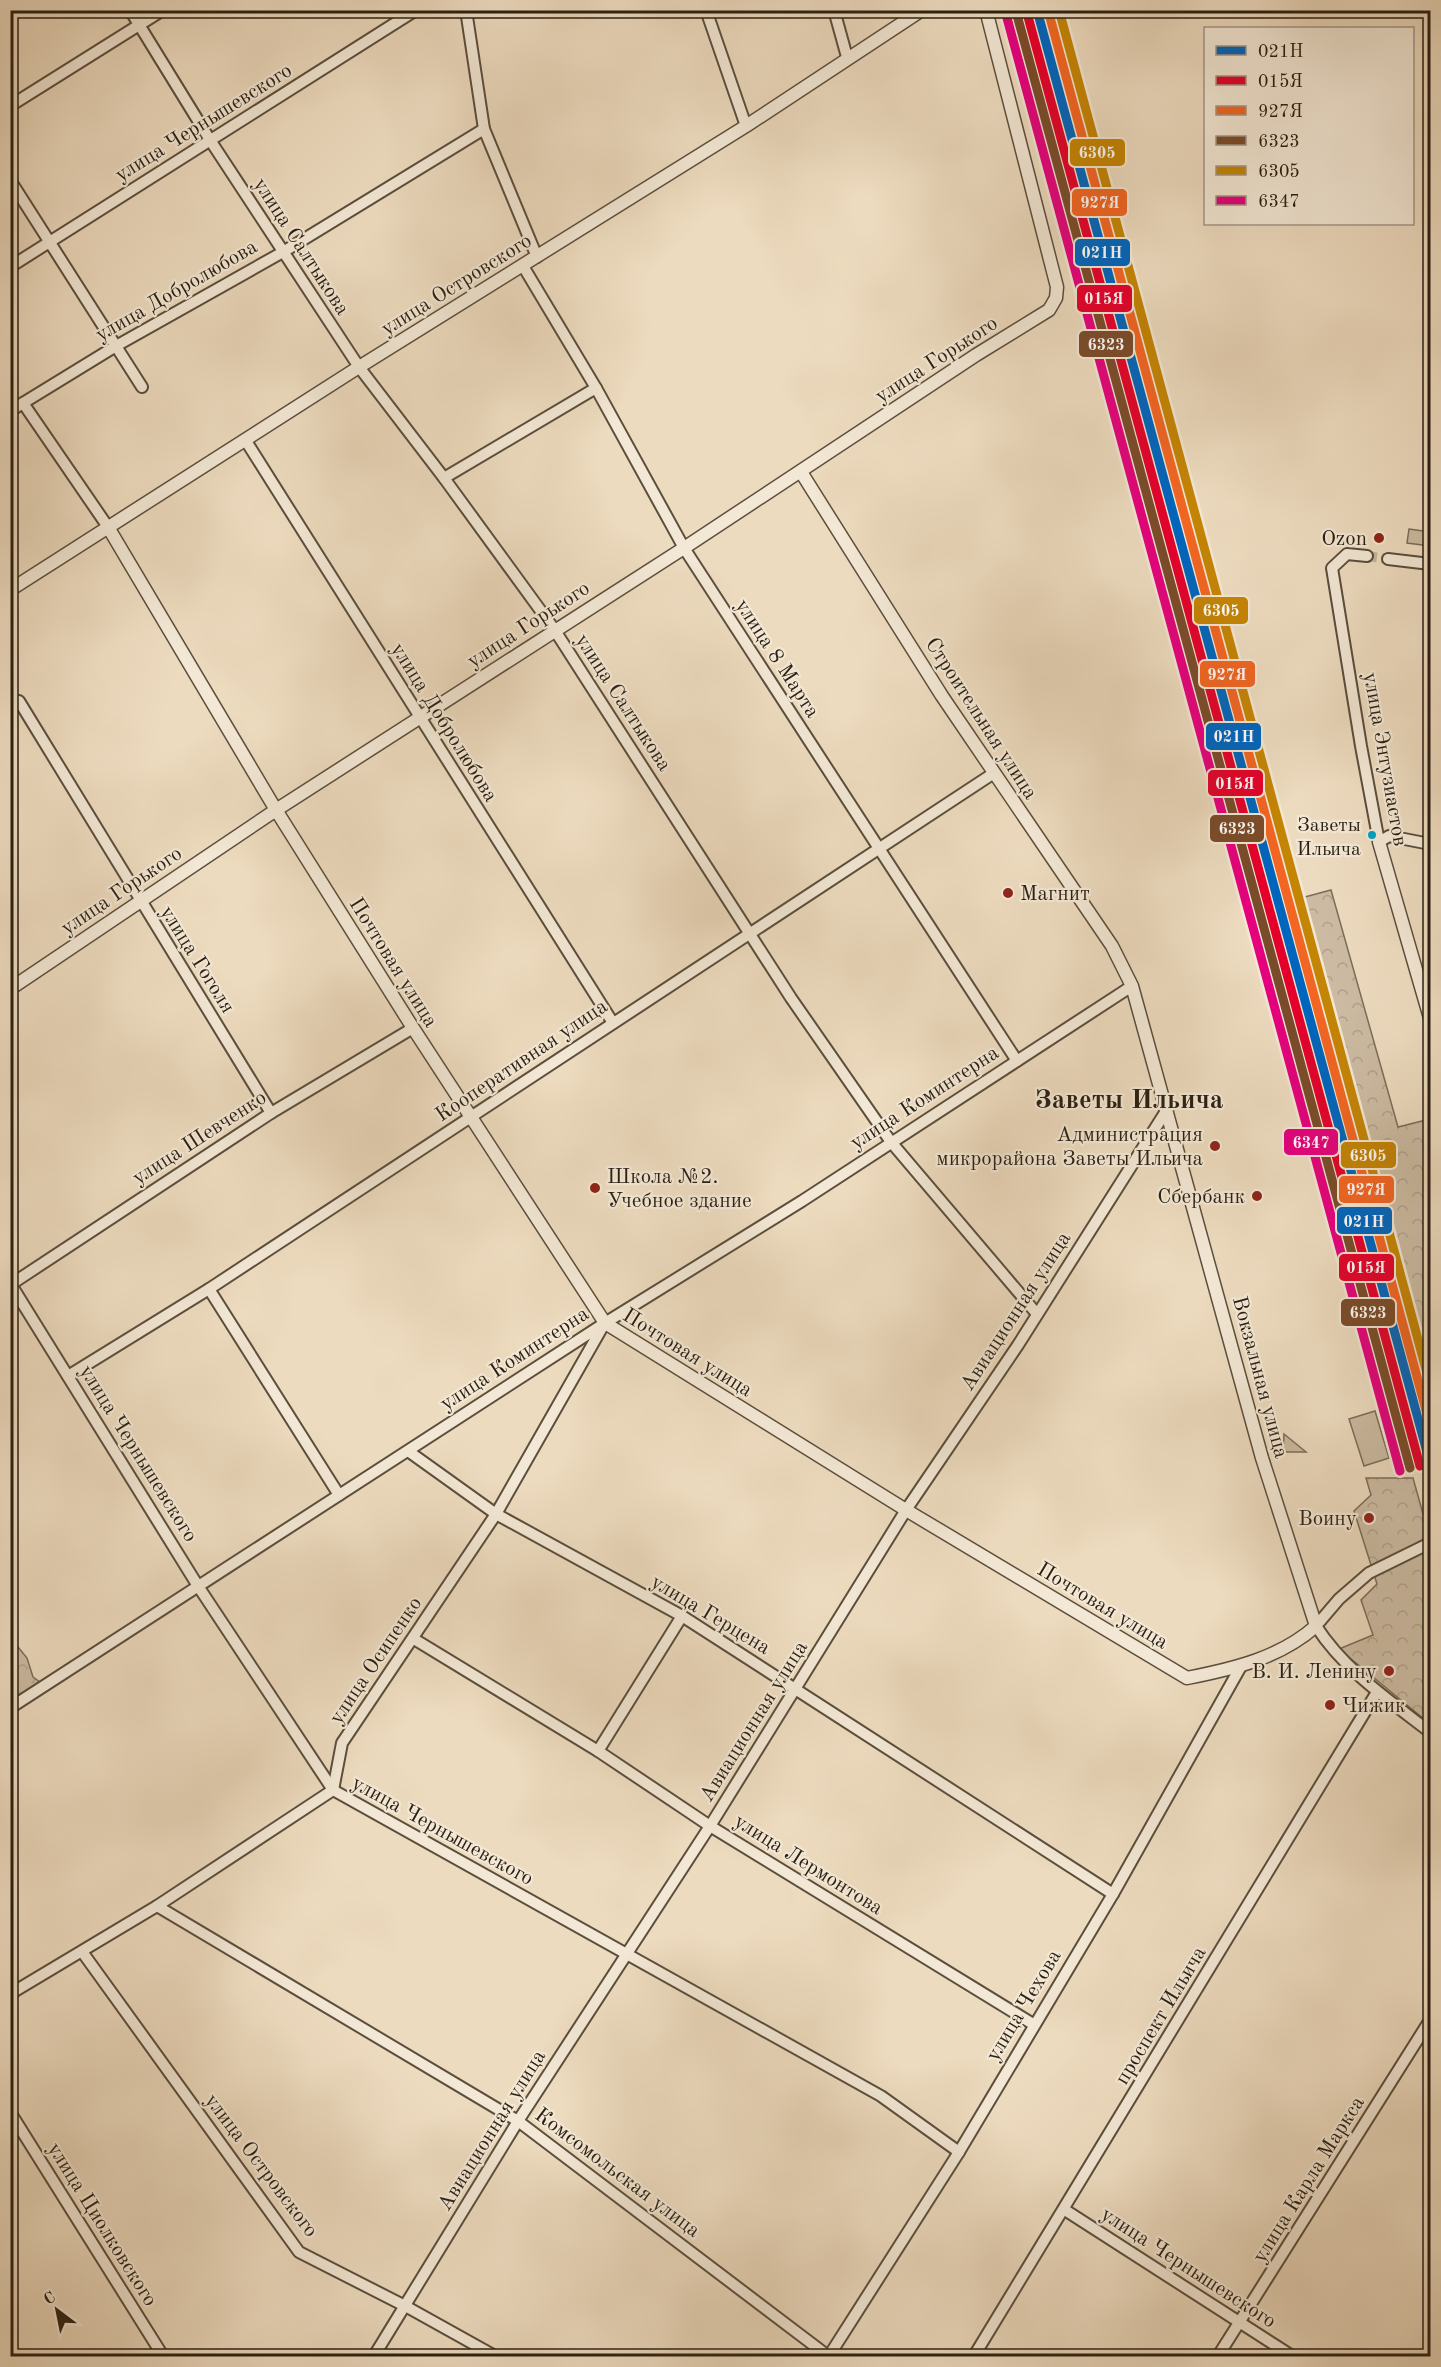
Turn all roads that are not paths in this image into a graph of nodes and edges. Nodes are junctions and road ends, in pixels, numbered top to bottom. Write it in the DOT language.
graph roads {
  1 [pos="130,10"];
  2 [pos="163,10"];
  3 [pos="416,10"];
  4 [pos="466,10"];
  5 [pos="706,10"];
  6 [pos="834,10"];
  7 [pos="922,10"];
  8 [pos="986,10"];
  9 [pos="139,25"];
  10 [pos="847,57"];
  11 [pos="10,106"];
  12 [pos="746,126"];
  13 [pos="484,129"];
  14 [pos="210,140"];
  15 [pos="10,180"];
  16 [pos="49,243"];
  17 [pos="283,252"];
  18 [pos="537,257"];
  19 [pos="523,266"];
  20 [pos="10,267"];
  21 [pos="116,346"];
  22 [pos="359,367"];
  23 [pos="142,387"];
  24 [pos="596,388"];
  25 [pos="23,403"];
  26 [pos="10,411"];
  27 [pos="246,441"];
  28 [pos="801,472"];
  29 [pos="444,478"];
  30 [pos="108,527"];
  31 [pos="684,548"];
  32 [pos="1367,556"];
  33 [pos="1388,559"];
  34 [pos="1431,564"];
  35 [pos="10,590"];
  36 [pos="554,629"];
  37 [pos="15,704"];
  38 [pos="420,718"];
  39 [pos="994,772"];
  40 [pos="276,810"];
  41 [pos="1379,842"];
  42 [pos="1431,844"];
  43 [pos="877,848"];
  44 [pos="139,901"];
  45 [pos="750,933"];
  46 [pos="1132,986"];
  47 [pos="10,989"];
  48 [pos="1431,1018"];
  49 [pos="613,1023"];
  50 [pos="413,1028"];
  51 [pos="1017,1061"];
  52 [pos="1168,1107"];
  53 [pos="271,1113"];
  54 [pos="470,1117"];
  55 [pos="891,1142"];
  56 [pos="11,1284"];
  57 [pos="209,1289"];
  58 [pos="1037,1314"];
  59 [pos="604,1323"];
  60 [pos="68,1376"];
  61 [pos="408,1451"];
  62 [pos="339,1495"];
  63 [pos="906,1510"];
  64 [pos="496,1514"];
  65 [pos="1431,1543"];
  66 [pos="198,1586"];
  67 [pos="681,1616"];
  68 [pos="1316,1626"];
  69 [pos="414,1639"];
  70 [pos="1240,1668"];
  71 [pos="796,1688"];
  72 [pos="1377,1692"];
  73 [pos="10,1708"];
  74 [pos="1431,1732"];
  75 [pos="598,1751"];
  76 [pos="333,1790"];
  77 [pos="710,1826"];
  78 [pos="1113,1894"];
  79 [pos="157,1906"];
  80 [pos="83,1953"];
  81 [pos="625,1954"];
  82 [pos="10,1994"];
  83 [pos="1431,2020"];
  84 [pos="1033,2024"];
  85 [pos="10,2112"];
  86 [pos="518,2121"];
  87 [pos="959,2152"];
  88 [pos="1065,2210"];
  89 [pos="406,2307"];
  90 [pos="1240,2325"];
  91 [pos="161,2353"];
  92 [pos="148,2356"];
  93 [pos="374,2356"];
  94 [pos="495,2356"];
  95 [pos="829,2356"];
  96 [pos="974,2356"];
  97 [pos="1218,2356"];
  98 [pos="1292,2356"];
  1 -- 9 [label="street, улица Салтыкова"];
  2 -- 9 [label="street"];
  3 -- 14 [label="street, улица Чернышевского"];
  4 -- 13 [label="street"];
  5 -- 12 [label="street"];
  6 -- 10 [label="street"];
  7 -- 10 [label="street, улица Островского"];
  8 -- 28 [label="street, улица Горького"];
  9 -- 11 [label="street"];
  9 -- 14 [label="street, улица Салтыкова"];
  10 -- 12 [label="street, улица Островского"];
  12 -- 18 [label="street, улица Островского"];
  13 -- 17 [label="street, улица Добролюбова"];
  13 -- 18 [label="street"];
  14 -- 16 [label="street, улица Чернышевского"];
  14 -- 17 [label="street, улица Салтыкова"];
  15 -- 16 [label="street"];
  16 -- 20 [label="street, улица Чернышевского"];
  16 -- 21 [label="street"];
  17 -- 21 [label="street, улица Добролюбова"];
  17 -- 22 [label="street, улица Салтыкова"];
  18 -- 19 [label="street, улица Островского"];
  19 -- 22 [label="street, улица Островского"];
  19 -- 24 [label="street, улица 8 Марта"];
  21 -- 23 [label="street"];
  21 -- 25 [label="street, улица Добролюбова"];
  22 -- 27 [label="street, улица Островского"];
  22 -- 29 [label="street, улица Салтыкова"];
  24 -- 29 [label="street"];
  24 -- 31 [label="street, улица 8 Марта"];
  25 -- 26 [label="street, улица Добролюбова"];
  25 -- 30 [label="street"];
  27 -- 30 [label="street, улица Островского"];
  27 -- 38 [label="street, улица Добролюбова"];
  28 -- 31 [label="street, улица Горького"];
  28 -- 39 [label="street, Строительная улица"];
  29 -- 36 [label="street, улица Салтыкова"];
  30 -- 35 [label="street, улица Островского"];
  30 -- 40 [label="street, Почтовая улица"];
  31 -- 36 [label="street, улица Горького"];
  31 -- 43 [label="street, улица 8 Марта"];
  32 -- 41 [label="street, улица Энтузиастов"];
  33 -- 34 [label="street"];
  36 -- 38 [label="street, улица Горького"];
  36 -- 45 [label="street, улица Салтыкова"];
  37 -- 44 [label="street, улица Гоголя"];
  38 -- 40 [label="street, улица Горького"];
  38 -- 49 [label="street, улица Добролюбова"];
  39 -- 43 [label="street, Кооперативная улица"];
  39 -- 46 [label="street, Строительная улица"];
  40 -- 44 [label="street, улица Горького"];
  40 -- 50 [label="street, Почтовая улица"];
  41 -- 42 [label="street"];
  41 -- 48 [label="street, улица Энтузиастов"];
  43 -- 45 [label="street, Кооперативная улица"];
  43 -- 51 [label="street, улица 8 Марта"];
  44 -- 47 [label="street, улица Горького"];
  44 -- 53 [label="street, улица Гоголя"];
  45 -- 49 [label="street, Кооперативная улица"];
  45 -- 55 [label="street, улица Салтыкова"];
  46 -- 51 [label="street, улица Коминтерна"];
  46 -- 52 [label="street, Вокзальная улица"];
  49 -- 54 [label="street, Кооперативная улица"];
  50 -- 53 [label="street, улица Шевченко"];
  50 -- 54 [label="street, Почтовая улица"];
  51 -- 55 [label="street, улица Коминтерна"];
  52 -- 58 [label="street, Авиационная улица"];
  52 -- 68 [label="street, Вокзальная улица"];
  53 -- 56 [label="street, улица Шевченко"];
  54 -- 57 [label="street, Кооперативная улица"];
  54 -- 59 [label="street, Почтовая улица"];
  55 -- 58 [label="street, улица Салтыкова"];
  55 -- 59 [label="street, улица Коминтерна"];
  56 -- 60 [label="street, улица Чернышевского"];
  57 -- 60 [label="street, Кооперативная улица"];
  57 -- 62 [label="street"];
  58 -- 63 [label="street, Авиационная улица"];
  59 -- 61 [label="street, улица Коминтерна"];
  59 -- 63 [label="street, Почтовая улица"];
  59 -- 64 [label="street, улица Осипенко"];
  60 -- 66 [label="street, улица Чернышевского"];
  61 -- 62 [label="street, улица Коминтерна"];
  61 -- 64 [label="street, улица Герцена"];
  62 -- 66 [label="street, улица Коминтерна"];
  63 -- 70 [label="street, Почтовая улица"];
  63 -- 71 [label="street, Авиационная улица"];
  64 -- 67 [label="street, улица Герцена"];
  64 -- 69 [label="street, улица Осипенко"];
  65 -- 68 [label="street, Почтовая улица"];
  66 -- 73 [label="street, улица Коминтерна"];
  66 -- 76 [label="street, улица Чернышевского"];
  67 -- 71 [label="street, улица Герцена"];
  67 -- 75 [label="street"];
  68 -- 70 [label="street, Почтовая улица"];
  68 -- 72 [label="street, Вокзальная улица"];
  69 -- 75 [label="street, улица Лермонтова"];
  69 -- 76 [label="street, улица Осипенко"];
  70 -- 78 [label="street, улица Чехова"];
  71 -- 77 [label="street, Авиационная улица"];
  71 -- 78 [label="street, улица Герцена"];
  72 -- 74 [label="street, Вокзальная улица"];
  72 -- 88 [label="street, проспект Ильича"];
  75 -- 77 [label="street, улица Лермонтова"];
  76 -- 79 [label="street"];
  76 -- 81 [label="street, улица Чернышевского"];
  77 -- 81 [label="street, Авиационная улица"];
  77 -- 84 [label="street, улица Лермонтова"];
  78 -- 84 [label="street, улица Чехова"];
  79 -- 80 [label="street"];
  79 -- 86 [label="street, Комсомольская улица"];
  80 -- 82 [label="street"];
  80 -- 89 [label="street, улица Островского"];
  81 -- 86 [label="street, Авиационная улица"];
  81 -- 87 [label="street, улица Чернышевского"];
  83 -- 90 [label="street, улица Карла Маркса"];
  84 -- 87 [label="street, улица Чехова"];
  85 -- 91 [label="street, улица Циолковского"];
  86 -- 89 [label="street, Авиационная улица"];
  86 -- 95 [label="street, Комсомольская улица"];
  87 -- 95 [label="street, улица Чехова"];
  88 -- 90 [label="street, улица Чернышевского"];
  88 -- 96 [label="street, проспект Ильича"];
  89 -- 93 [label="street, Авиационная улица"];
  89 -- 94 [label="street, улица Островского"];
  90 -- 97 [label="street, улица Карла Маркса"];
  90 -- 98 [label="street, улица Чернышевского"];
  91 -- 92 [label="street"];
}
